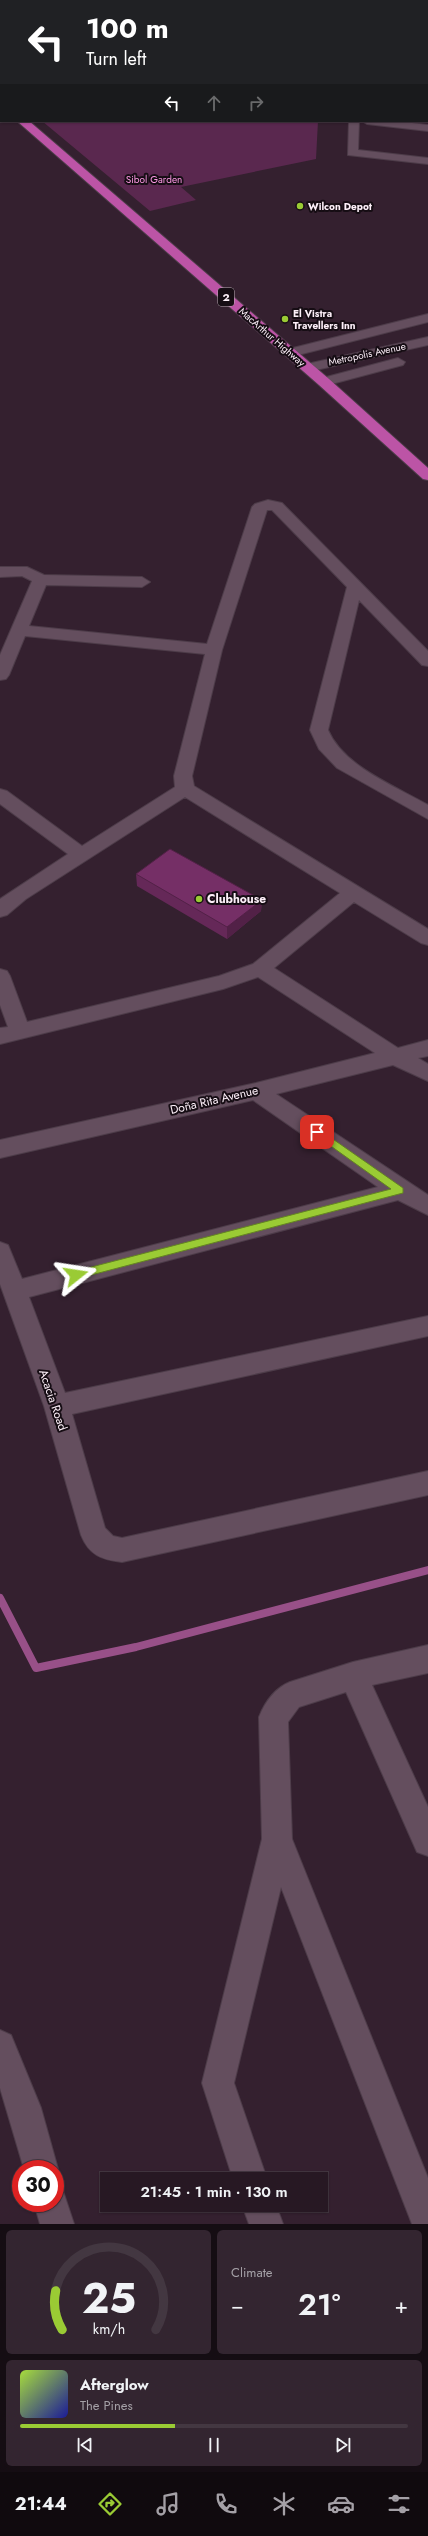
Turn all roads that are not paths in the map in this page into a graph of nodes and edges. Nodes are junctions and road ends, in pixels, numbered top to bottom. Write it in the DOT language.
graph roads {
  1 [pos="313,0"];
  2 [pos="318,0"];
  3 [pos="23,122"];
  4 [pos="354,122"];
  5 [pos="377,122"];
  6 [pos="406,125"];
  7 [pos="428,128"];
  8 [pos="387,157"];
  9 [pos="428,161"];
  10 [pos="428,318"];
  11 [pos="428,341"];
  12 [pos="287,350"];
  13 [pos="428,354"];
  14 [pos="337,361"];
  15 [pos="307,368"];
  16 [pos="355,374"];
  17 [pos="324,382"];
  18 [pos="426,473"];
  19 [pos="0,572"];
  20 [pos="40,580"];
  21 [pos="142,582"];
  22 [pos="355,585"];
  23 [pos="19,630"];
  24 [pos="214,650"];
  25 [pos="428,661"];
  26 [pos="0,675"];
  27 [pos="185,789"];
  28 [pos="0,796"];
  29 [pos="428,813"];
  30 [pos="82,855"];
  31 [pos="352,892"];
  32 [pos="0,910"];
  33 [pos="428,938"];
  34 [pos="260,969"];
  35 [pos="0,976"];
  36 [pos="20,1032"];
  37 [pos="0,1036"];
  38 [pos="428,1048"];
  39 [pos="396,1057"];
  40 [pos="428,1073"];
  41 [pos="256,1091"];
  42 [pos="0,1149"];
  43 [pos="400,1190"];
  44 [pos="428,1206"];
  45 [pos="0,1252"];
  46 [pos="14,1291"];
  47 [pos="428,1326"];
  48 [pos="57,1406"];
  49 [pos="428,1483"];
  50 [pos="428,1659"];
  51 [pos="353,1676"];
  52 [pos="277,1839"];
  53 [pos="428,1841"];
  54 [pos="0,2046"];
  55 [pos="38,2160"];
  56 [pos="248,2172"];
  57 [pos="54,2212"];
  58 [pos="262,2212"];
  59 [pos="428,2221"];
  60 [pos="57,2224"];
  61 [pos="266,2224"];
  1 -- 2 [label="street"];
  3 -- 12 [label="highway, MacArthur Highway / 2"];
  4 -- 8 [label="street"];
  5 -- 6 [label="street"];
  6 -- 7 [label="street"];
  6 -- 8 [label="street"];
  8 -- 9 [label="street"];
  10 -- 12 [label="street"];
  11 -- 14 [label="street, Metropolis Avenue"];
  12 -- 15 [label="highway, MacArthur Highway / 2"];
  13 -- 16 [label="street, Metropolis Avenue"];
  14 -- 15 [label="street, Metropolis Avenue"];
  14 -- 16 [label="street"];
  15 -- 17 [label="highway, MacArthur Highway / 2"];
  16 -- 17 [label="street, Metropolis Avenue"];
  17 -- 18 [label="highway, MacArthur Highway / 2"];
  19 -- 20 [label="street"];
  20 -- 21 [label="street"];
  20 -- 23 [label="street"];
  22 -- 24 [label="street"];
  22 -- 25 [label="street"];
  22 -- 29 [label="street"];
  23 -- 24 [label="street"];
  23 -- 26 [label="street"];
  24 -- 27 [label="street"];
  27 -- 30 [label="street"];
  27 -- 31 [label="street"];
  28 -- 30 [label="street"];
  30 -- 32 [label="street"];
  31 -- 33 [label="street"];
  31 -- 34 [label="street"];
  34 -- 36 [label="street"];
  34 -- 39 [label="street"];
  35 -- 36 [label="street"];
  36 -- 37 [label="street"];
  38 -- 39 [label="street, Doña Rita Avenue"];
  39 -- 40 [label="street"];
  39 -- 41 [label="street, Doña Rita Avenue"];
  41 -- 42 [label="street, Doña Rita Avenue"];
  41 -- 43 [label="street"];
  43 -- 44 [label="street"];
  43 -- 46 [label="street"];
  45 -- 46 [label="street, Acacia Road"];
  46 -- 48 [label="street, Acacia Road"];
  47 -- 48 [label="street"];
  48 -- 49 [label="street, Acacia Road"];
  50 -- 51 [label="street"];
  51 -- 52 [label="street"];
  51 -- 53 [label="street"];
  52 -- 56 [label="street"];
  52 -- 59 [label="street"];
  54 -- 55 [label="street"];
  57 -- 60 [label="street"];
  58 -- 61 [label="street"];
}
